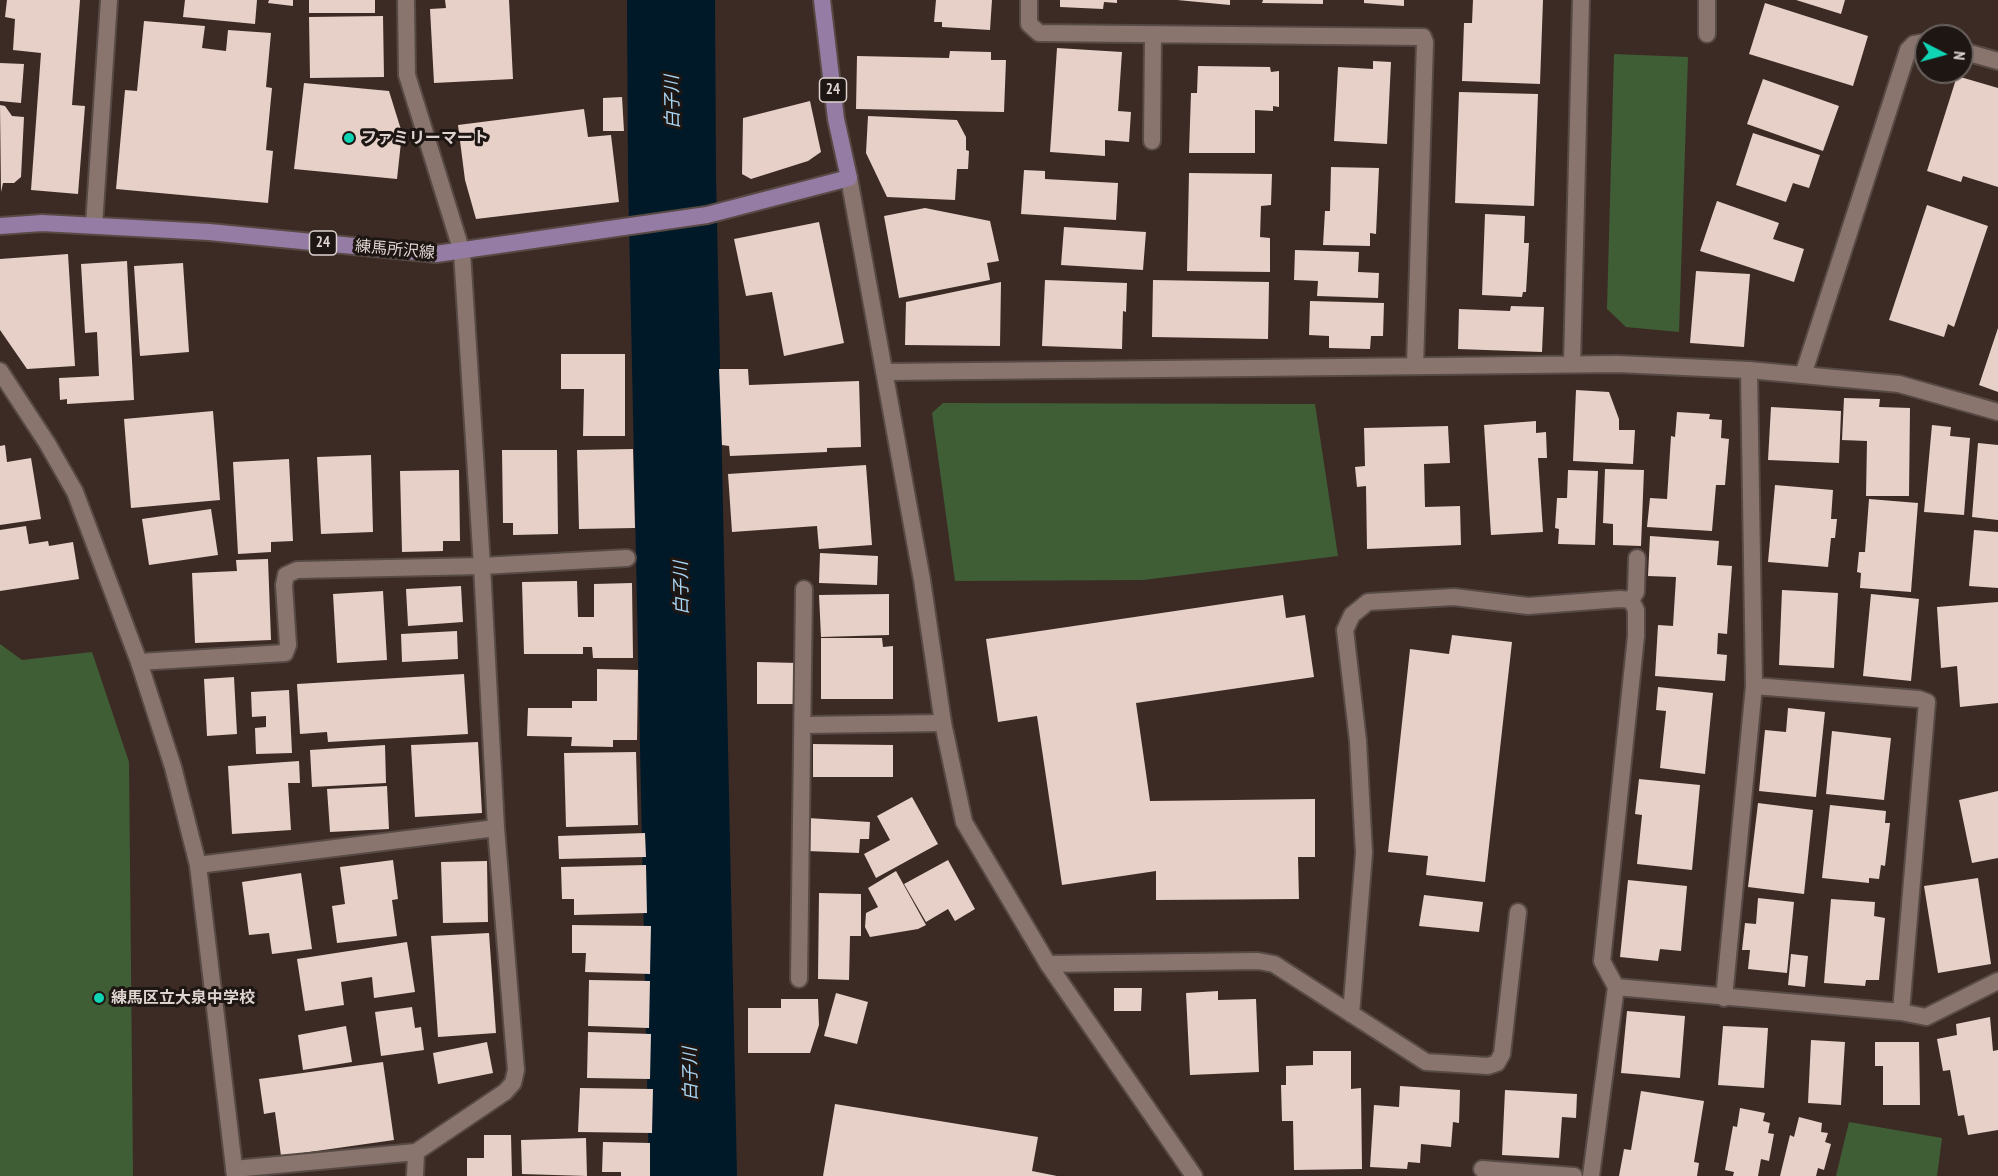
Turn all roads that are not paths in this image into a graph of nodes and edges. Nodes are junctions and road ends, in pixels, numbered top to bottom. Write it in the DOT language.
graph roads {
  1 [pos="109,0"];
  2 [pos="406,0"];
  3 [pos="822,0"];
  4 [pos="1029,0"];
  5 [pos="1581,0"];
  6 [pos="1707,0"];
  7 [pos="1707,34"];
  8 [pos="1153,35"];
  9 [pos="1914,44"];
  10 [pos="1974,54"];
  11 [pos="1998,61"];
  12 [pos="1152,141"];
  13 [pos="849,178"];
  14 [pos="94,225"];
  15 [pos="0,226"];
  16 [pos="462,252"];
  17 [pos="1572,364"];
  18 [pos="1415,366"];
  19 [pos="1749,370"];
  20 [pos="0,371"];
  21 [pos="884,372"];
  22 [pos="1803,375"];
  23 [pos="1998,412"];
  24 [pos="627,558"];
  25 [pos="1638,558"];
  26 [pos="482,566"];
  27 [pos="804,589"];
  28 [pos="1631,600"];
  29 [pos="139,662"];
  30 [pos="1754,686"];
  31 [pos="943,723"];
  32 [pos="804,725"];
  33 [pos="496,828"];
  34 [pos="198,865"];
  35 [pos="1518,912"];
  36 [pos="1047,964"];
  37 [pos="799,979"];
  38 [pos="1998,981"];
  39 [pos="1616,987"];
  40 [pos="1724,998"];
  41 [pos="1901,1012"];
  42 [pos="1351,1014"];
  43 [pos="416,1152"];
  44 [pos="1482,1169"];
  45 [pos="235,1172"];
  46 [pos="415,1176"];
  47 [pos="1194,1176"];
  48 [pos="1574,1176"];
  49 [pos="1591,1176"];
  1 -- 14 [label="street"];
  2 -- 16 [label="street"];
  3 -- 13 [label="main road, 24"];
  4 -- 8 [label="street"];
  5 -- 17 [label="street"];
  6 -- 7 [label="street"];
  8 -- 12 [label="street"];
  8 -- 18 [label="street"];
  9 -- 22 [label="street"];
  10 -- 11 [label="street"];
  13 -- 16 [label="main road, 練馬所沢線 / 24"];
  13 -- 21 [label="street"];
  14 -- 15 [label="main road, 練馬所沢線 / 24"];
  14 -- 16 [label="main road, 練馬所沢線 / 24"];
  16 -- 26 [label="street"];
  17 -- 18 [label="street"];
  17 -- 19 [label="street"];
  18 -- 21 [label="street"];
  19 -- 22 [label="street"];
  19 -- 30 [label="street"];
  20 -- 29 [label="street"];
  21 -- 31 [label="street"];
  22 -- 23 [label="street"];
  24 -- 26 [label="street"];
  25 -- 28 [label="street"];
  26 -- 29 [label="street"];
  26 -- 33 [label="street"];
  27 -- 32 [label="street"];
  28 -- 39 [label="street"];
  28 -- 42 [label="street"];
  29 -- 34 [label="street"];
  30 -- 40 [label="street"];
  30 -- 41 [label="street"];
  31 -- 32 [label="street"];
  31 -- 36 [label="street"];
  32 -- 37 [label="street"];
  33 -- 34 [label="street"];
  33 -- 43 [label="street"];
  34 -- 45 [label="street"];
  35 -- 42 [label="street"];
  36 -- 42 [label="street"];
  36 -- 47 [label="street"];
  38 -- 41 [label="street"];
  39 -- 40 [label="street"];
  39 -- 49 [label="street"];
  40 -- 41 [label="street"];
  43 -- 45 [label="street"];
  43 -- 46 [label="street"];
  44 -- 48 [label="street"];
}
